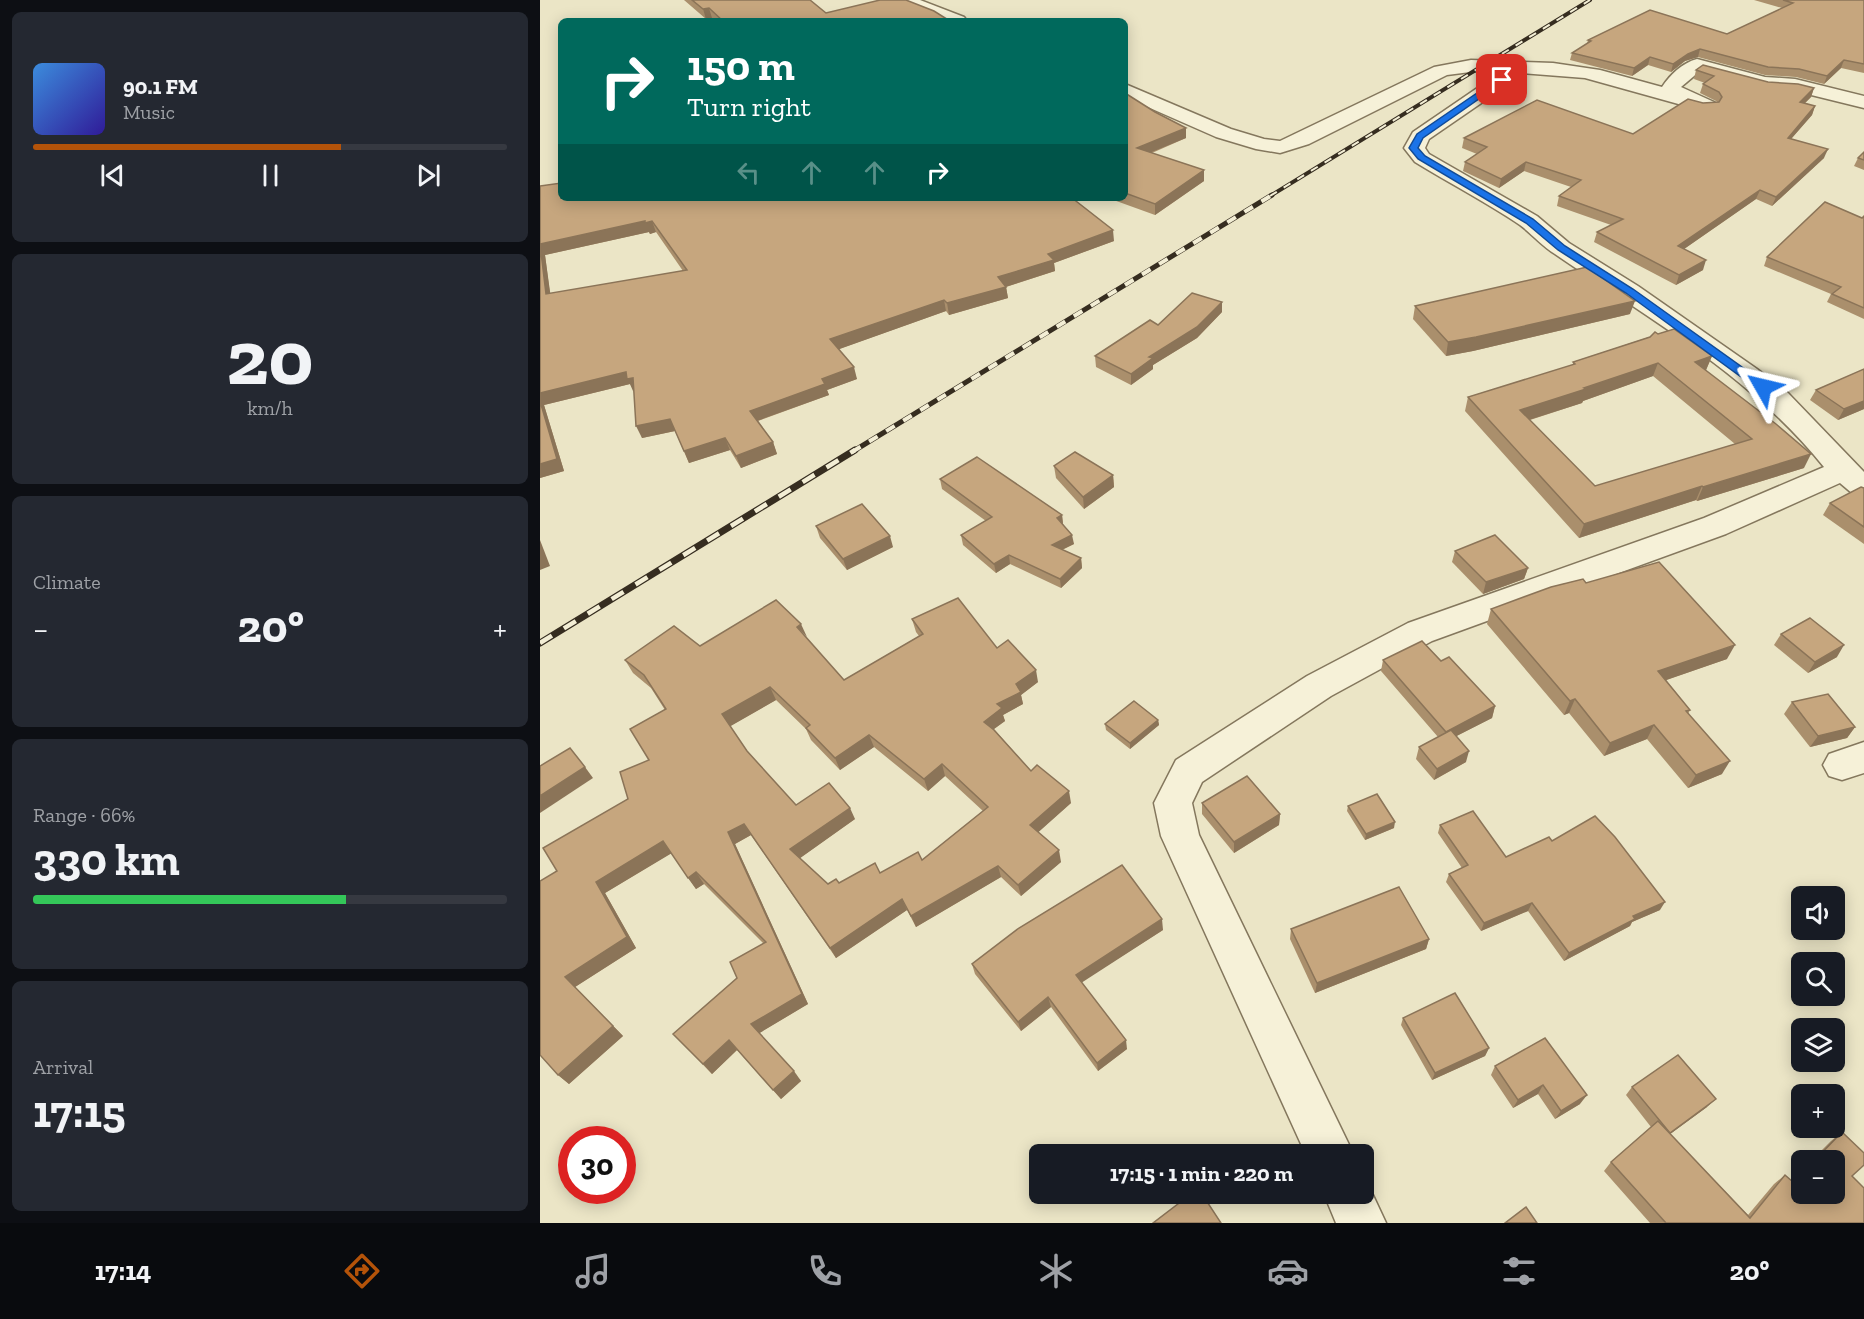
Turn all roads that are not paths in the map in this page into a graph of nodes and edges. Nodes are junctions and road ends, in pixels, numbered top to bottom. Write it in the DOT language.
graph roads {
  1 [pos="905,0"];
  2 [pos="950,18"];
  3 [pos="1491,67"];
  4 [pos="1128,91"];
  5 [pos="1864,102"];
  6 [pos="1854,478"];
  7 [pos="1325,1144"];
  8 [pos="1352,1204"];
  9 [pos="1361,1223"];
  1 -- 2 [label="street"];
  3 -- 4 [label="street"];
  3 -- 5 [label="street"];
  3 -- 6 [label="street"];
  6 -- 7 [label="street"];
  8 -- 9 [label="street"];
}
